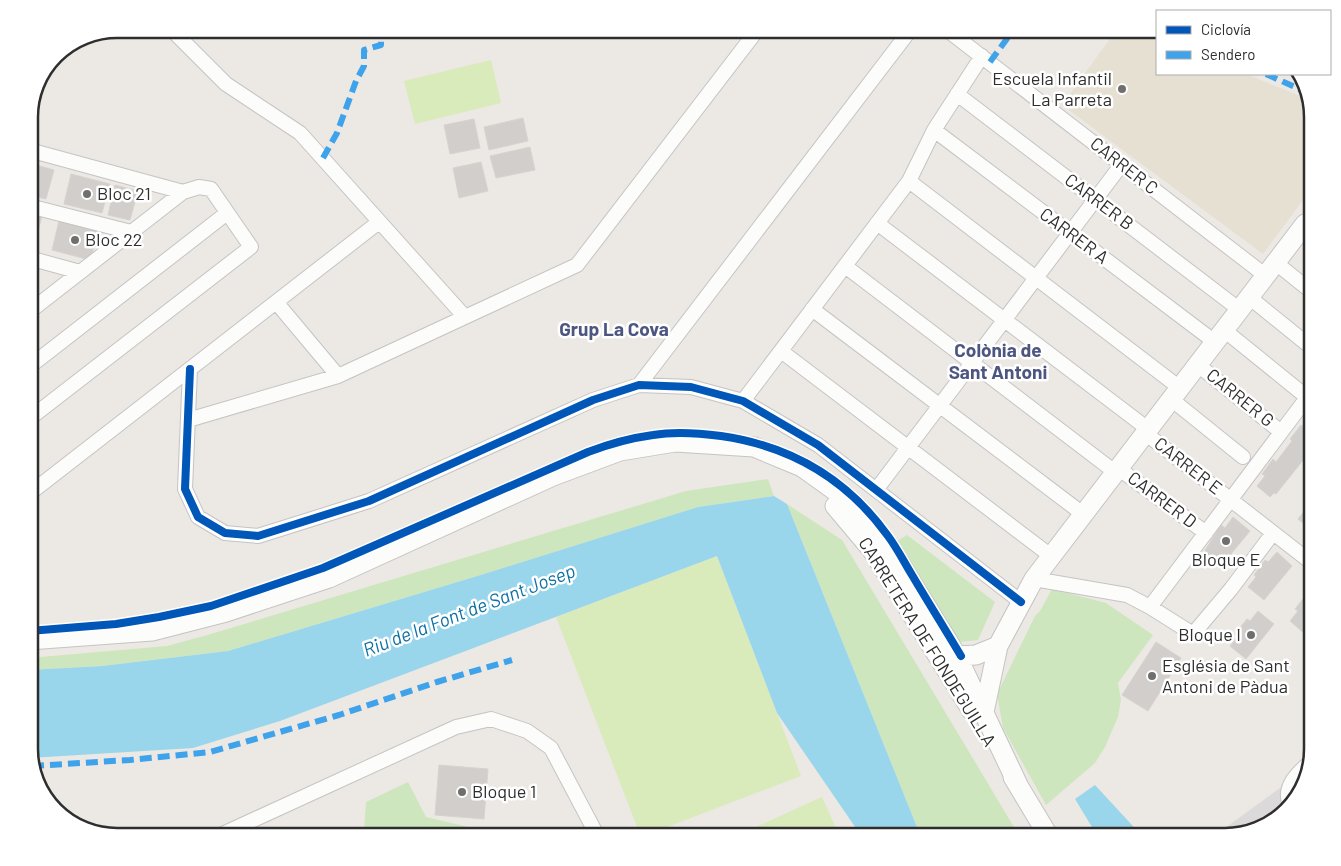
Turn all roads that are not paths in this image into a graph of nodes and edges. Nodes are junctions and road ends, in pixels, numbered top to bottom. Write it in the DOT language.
graph roads {
  1 [pos="180,38"];
  2 [pos="751,38"];
  3 [pos="904,38"];
  4 [pos="958,38"];
  5 [pos="982,56"];
  6 [pos="957,94"];
  7 [pos="934,130"];
  8 [pos="38,152"];
  9 [pos="1122,164"];
  10 [pos="909,181"];
  11 [pos="183,192"];
  12 [pos="1096,200"];
  13 [pos="38,208"];
  14 [pos="227,213"];
  15 [pos="379,222"];
  16 [pos="877,224"];
  17 [pos="1304,230"];
  18 [pos="131,232"];
  19 [pos="1070,233"];
  20 [pos="38,260"];
  21 [pos="845,266"];
  22 [pos="1271,269"];
  23 [pos="80,272"];
  24 [pos="1036,278"];
  25 [pos="1304,288"];
  26 [pos="276,302"];
  27 [pos="38,303"];
  28 [pos="1245,303"];
  29 [pos="812,309"];
  30 [pos="465,317"];
  31 [pos="1005,320"];
  32 [pos="1220,336"];
  33 [pos="1304,343"];
  34 [pos="781,351"];
  35 [pos="38,360"];
  36 [pos="972,363"];
  37 [pos="1198,365"];
  38 [pos="190,369"];
  39 [pos="338,376"];
  40 [pos="639,385"];
  41 [pos="1304,391"];
  42 [pos="1176,393"];
  43 [pos="743,401"];
  44 [pos="1304,403"];
  45 [pos="940,406"];
  46 [pos="38,412"];
  47 [pos="188,420"];
  48 [pos="1147,431"];
  49 [pos="1281,432"];
  50 [pos="725,446"];
  51 [pos="909,448"];
  52 [pos="1243,457"];
  53 [pos="1117,470"];
  54 [pos="38,487"];
  55 [pos="876,490"];
  56 [pos="1231,500"];
  57 [pos="1083,514"];
  58 [pos="1206,533"];
  59 [pos="1273,533"];
  60 [pos="1051,556"];
  61 [pos="1304,557"];
  62 [pos="1034,579"];
  63 [pos="1021,602"];
  64 [pos="908,607"];
  65 [pos="1150,607"];
  66 [pos="38,639"];
  67 [pos="996,654"];
  68 [pos="961,664"];
  69 [pos="963,696"];
  70 [pos="984,712"];
  71 [pos="1300,773"];
  72 [pos="1019,787"];
  73 [pos="1289,795"];
  74 [pos="236,828"];
  75 [pos="593,828"];
  76 [pos="1043,828"];
  1 -- 15 [label="street"];
  2 -- 30 [label="street"];
  3 -- 40 [label="street"];
  4 -- 5 [label="street, CARRER C"];
  5 -- 6 [label="street"];
  5 -- 9 [label="street, CARRER C"];
  6 -- 7 [label="street"];
  6 -- 12 [label="street, CARRER B"];
  7 -- 10 [label="street"];
  7 -- 19 [label="street, CARRER A"];
  8 -- 11 [label="street"];
  9 -- 12 [label="street"];
  9 -- 22 [label="street, CARRER C"];
  10 -- 16 [label="street"];
  10 -- 24 [label="street"];
  11 -- 14 [label="street"];
  11 -- 18 [label="street"];
  12 -- 19 [label="street"];
  12 -- 28 [label="street, CARRER B"];
  13 -- 18 [label="street"];
  14 -- 35 [label="street"];
  14 -- 46 [label="street"];
  15 -- 26 [label="street"];
  15 -- 30 [label="street"];
  16 -- 21 [label="street"];
  16 -- 31 [label="street, CARRER E"];
  17 -- 22 [label="main road"];
  18 -- 23 [label="street"];
  19 -- 24 [label="street"];
  19 -- 32 [label="street, CARRER A"];
  20 -- 23 [label="street"];
  21 -- 29 [label="street"];
  21 -- 36 [label="street, CARRER D"];
  22 -- 25 [label="street, CARRER C"];
  22 -- 28 [label="main road"];
  23 -- 27 [label="street"];
  24 -- 31 [label="street"];
  24 -- 42 [label="street"];
  26 -- 38 [label="street"];
  26 -- 39 [label="street"];
  28 -- 32 [label="main road"];
  28 -- 33 [label="street, CARRER B"];
  29 -- 34 [label="street"];
  29 -- 45 [label="street"];
  30 -- 39 [label="street"];
  31 -- 36 [label="street"];
  31 -- 48 [label="street, CARRER E"];
  32 -- 37 [label="main road"];
  32 -- 41 [label="street, CARRER A"];
  34 -- 43 [label="street"];
  34 -- 51 [label="street"];
  36 -- 45 [label="street"];
  36 -- 53 [label="street, CARRER D"];
  37 -- 42 [label="main road"];
  37 -- 49 [label="street, CARRER G"];
  38 -- 47 [label="street"];
  38 -- 54 [label="street"];
  39 -- 47 [label="street"];
  40 -- 43 [label="street"];
  40 -- 47 [label="street"];
  42 -- 48 [label="main road"];
  42 -- 52 [label="street"];
  43 -- 55 [label="street"];
  44 -- 49 [label="street"];
  45 -- 51 [label="street"];
  45 -- 57 [label="street"];
  48 -- 53 [label="main road"];
  48 -- 56 [label="street, CARRER E"];
  49 -- 56 [label="street"];
  50 -- 64 [label="main road, CARRETERA DE FONDEGUILLA"];
  50 -- 66 [label="main road, CARRETERA DE FONDEGUILLA"];
  50 -- 68 [label="main road, CARRETERA DE FONDEGUILLA"];
  51 -- 55 [label="street"];
  51 -- 60 [label="street"];
  53 -- 57 [label="main road"];
  53 -- 58 [label="street, CARRER D"];
  55 -- 63 [label="street"];
  56 -- 58 [label="street"];
  56 -- 59 [label="street, CARRER E"];
  57 -- 60 [label="main road"];
  58 -- 65 [label="street"];
  59 -- 61 [label="street, CARRER E"];
  59 -- 65 [label="street"];
  60 -- 62 [label="main road"];
  62 -- 63 [label="main road"];
  62 -- 65 [label="street"];
  63 -- 67 [label="main road"];
  64 -- 68 [label="main road"];
  64 -- 69 [label="main road, CARRETERA DE FONDEGUILLA"];
  67 -- 68 [label="main road"];
  67 -- 68 [label="main road"];
  67 -- 70 [label="main road"];
  68 -- 69 [label="main road"];
  68 -- 70 [label="main road, CARRETERA DE FONDEGUILLA"];
  69 -- 72 [label="main road, CARRETERA DE FONDEGUILLA"];
  70 -- 72 [label="main road, CARRETERA DE FONDEGUILLA"];
  71 -- 73 [label="street"];
  72 -- 76 [label="main road, CARRETERA DE FONDEGUILLA"];
  74 -- 75 [label="street"];
}
